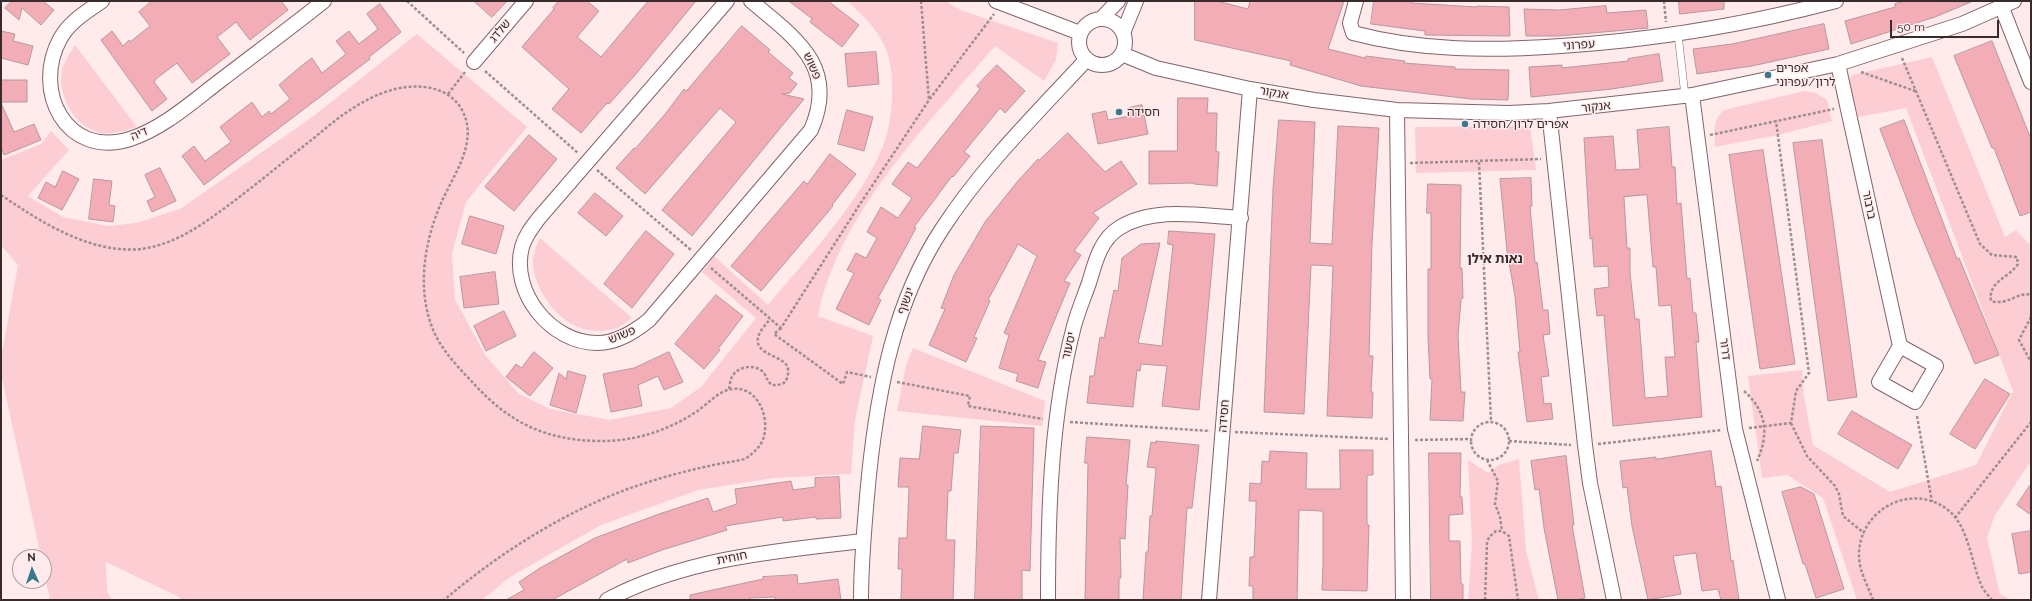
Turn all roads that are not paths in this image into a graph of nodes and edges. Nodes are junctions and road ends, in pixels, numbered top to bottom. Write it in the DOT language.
graph roads {
  1 [pos="102,1"];
  2 [pos="324,1"];
  3 [pos="526,1"];
  4 [pos="727,1"];
  5 [pos="752,1"];
  6 [pos="1118,1"];
  7 [pos="1136,1"];
  8 [pos="1356,1"];
  9 [pos="1836,1"];
  10 [pos="999,2"];
  11 [pos="2005,3"];
  12 [pos="1101,19"];
  13 [pos="1080,33"];
  14 [pos="1123,33"];
  15 [pos="1673,35"];
  16 [pos="1122,54"];
  17 [pos="1087,59"];
  18 [pos="474,62"];
  19 [pos="1838,64"];
  20 [pos="2031,82"];
  21 [pos="1250,89"];
  22 [pos="1688,95"];
  23 [pos="1397,110"];
  24 [pos="1549,111"];
  25 [pos="1241,218"];
  26 [pos="1900,346"];
  27 [pos="863,541"];
  28 [pos="607,600"];
  29 [pos="861,600"];
  30 [pos="1048,600"];
  31 [pos="1209,600"];
  32 [pos="1403,600"];
  33 [pos="1614,600"];
  34 [pos="1778,600"];
  1 -- 2 [label="street, דיה"];
  3 -- 18 [label="street, שלדג"];
  4 -- 5 [label="street, פשוש"];
  6 -- 12 [label="street"];
  7 -- 14 [label="street"];
  8 -- 15 [label="street, עפרוני"];
  9 -- 15 [label="street, עפרוני"];
  10 -- 13 [label="street"];
  11 -- 19 [label="street, אנקור"];
  11 -- 20 [label="street"];
  12 -- 13 [label="street"];
  12 -- 14 [label="street"];
  13 -- 17 [label="street"];
  14 -- 16 [label="street"];
  15 -- 22 [label="lane"];
  16 -- 17 [label="street"];
  16 -- 21 [label="street, אנקור"];
  17 -- 27 [label="street, ינשוף"];
  19 -- 22 [label="street, אנקור"];
  19 -- 26 [label="street, ברבור"];
  21 -- 23 [label="street, אנקור"];
  21 -- 25 [label="street, חסידה"];
  22 -- 24 [label="street, אנקור"];
  22 -- 34 [label="street, דרור"];
  23 -- 24 [label="street, אנקור"];
  23 -- 32 [label="street"];
  24 -- 33 [label="street"];
  25 -- 30 [label="street, יסעור"];
  25 -- 31 [label="street, חסידה"];
  26 -- 26 [label="street"];
  27 -- 28 [label="street, חוחית"];
  27 -- 29 [label="street, ינשוף"];
}
